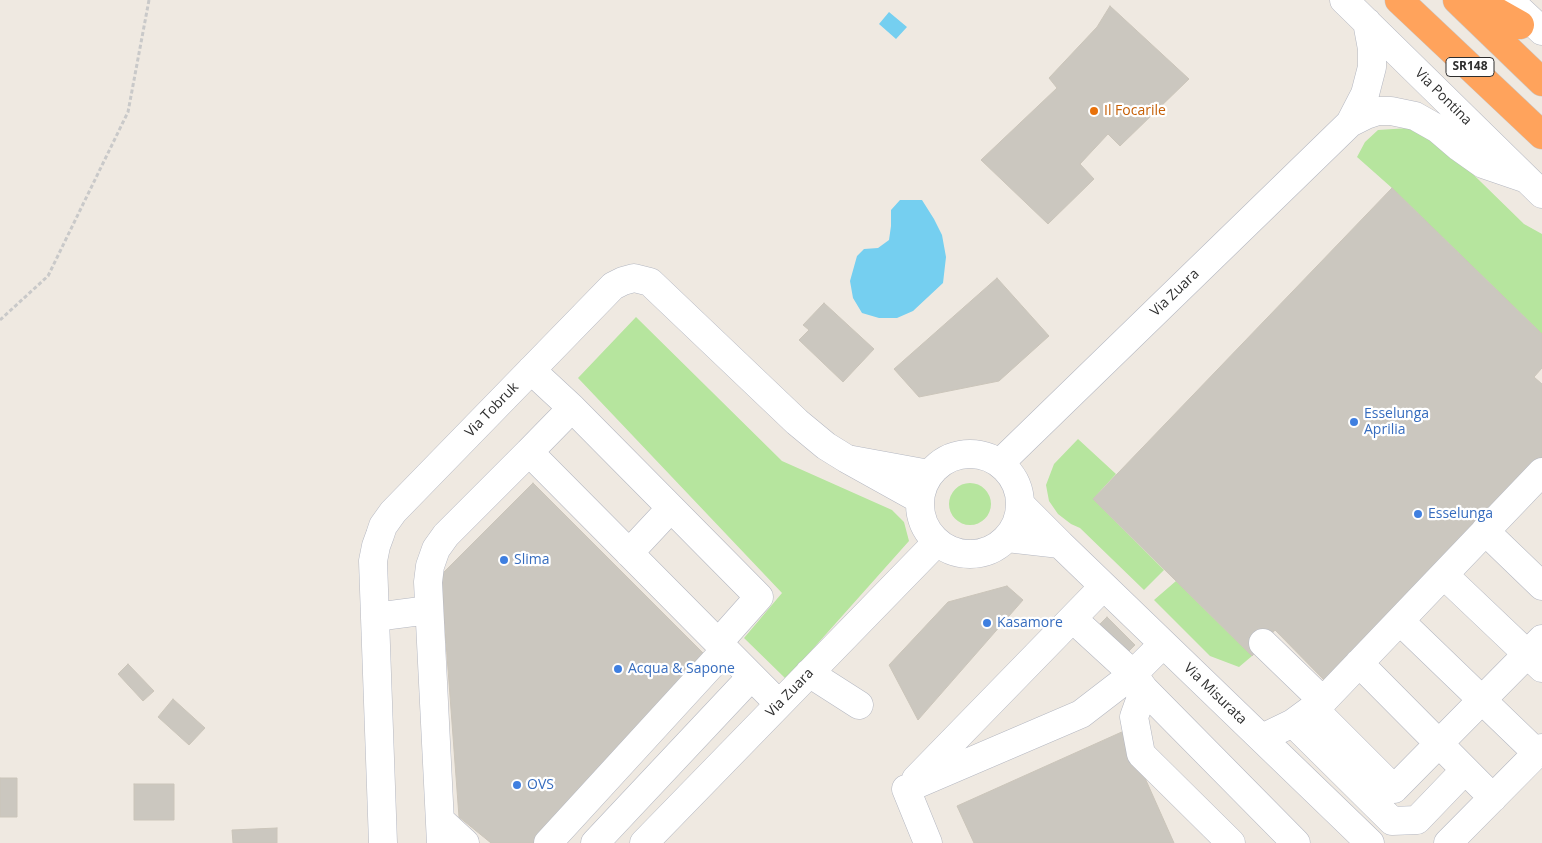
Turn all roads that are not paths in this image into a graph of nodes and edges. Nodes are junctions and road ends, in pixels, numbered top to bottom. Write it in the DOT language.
graph roads {
  1 [pos="1344,0"];
  2 [pos="1399,0"];
  3 [pos="1457,0"];
  4 [pos="1476,0"];
  5 [pos="1509,0"];
  6 [pos="1367,22"];
  7 [pos="1535,31"];
  8 [pos="1542,82"];
  9 [pos="1350,123"];
  10 [pos="1542,135"];
  11 [pos="1533,186"];
  12 [pos="531,370"];
  13 [pos="572,408"];
  14 [pos="529,452"];
  15 [pos="1000,463"];
  16 [pos="1538,485"];
  17 [pos="924,486"];
  18 [pos="1021,506"];
  19 [pos="671,508"];
  20 [pos="1485,531"];
  21 [pos="1007,538"];
  22 [pos="937,542"];
  23 [pos="1060,544"];
  24 [pos="629,553"];
  25 [pos="1444,575"];
  26 [pos="1542,586"];
  27 [pos="1104,587"];
  28 [pos="430,610"];
  29 [pos="375,617"];
  30 [pos="1073,619"];
  31 [pos="1400,621"];
  32 [pos="1163,644"];
  33 [pos="1263,644"];
  34 [pos="722,647"];
  35 [pos="1537,654"];
  36 [pos="1359,663"];
  37 [pos="809,673"];
  38 [pos="752,677"];
  39 [pos="1138,682"];
  40 [pos="1482,700"];
  41 [pos="779,704"];
  42 [pos="859,706"];
  43 [pos="1310,711"];
  44 [pos="1262,738"];
  45 [pos="1439,744"];
  46 [pos="1539,751"];
  47 [pos="1465,770"];
  48 [pos="906,789"];
  49 [pos="1492,798"];
  50 [pos="440,831"];
  51 [pos="383,843"];
  52 [pos="465,843"];
  53 [pos="548,843"];
  54 [pos="595,843"];
  55 [pos="644,843"];
  56 [pos="928,843"];
  57 [pos="1232,843"];
  58 [pos="1296,843"];
  59 [pos="1370,843"];
  60 [pos="1448,843"];
  1 -- 6 [label="street, Via Pontina"];
  2 -- 10 [label="highway, SR148"];
  3 -- 8 [label="highway, SR148"];
  4 -- 7 [label="highway"];
  5 -- 7 [label="street"];
  6 -- 9 [label="street, Via Zuara"];
  6 -- 11 [label="street, Via Pontina"];
  9 -- 11 [label="street, Via Zuara"];
  9 -- 15 [label="street, Via Zuara"];
  12 -- 13 [label="street"];
  12 -- 17 [label="street, Via Tobruk"];
  12 -- 29 [label="street, Via Tobruk"];
  13 -- 14 [label="street"];
  13 -- 19 [label="street"];
  14 -- 24 [label="street"];
  14 -- 28 [label="street"];
  15 -- 17 [label="street"];
  15 -- 18 [label="street"];
  16 -- 20 [label="street"];
  17 -- 22 [label="street"];
  18 -- 21 [label="street"];
  18 -- 23 [label="street, Via Misurata"];
  19 -- 24 [label="street"];
  19 -- 34 [label="street"];
  20 -- 25 [label="street"];
  20 -- 26 [label="street"];
  21 -- 22 [label="street"];
  21 -- 23 [label="street"];
  22 -- 37 [label="street, Via Zuara"];
  23 -- 27 [label="street, Via Misurata"];
  24 -- 34 [label="street"];
  25 -- 31 [label="street"];
  25 -- 35 [label="street"];
  27 -- 30 [label="street"];
  27 -- 32 [label="street, Via Misurata"];
  28 -- 29 [label="street"];
  28 -- 50 [label="street"];
  29 -- 51 [label="street, Via Tobruk"];
  30 -- 39 [label="street"];
  30 -- 48 [label="street"];
  31 -- 36 [label="street"];
  31 -- 40 [label="street"];
  32 -- 39 [label="street"];
  32 -- 44 [label="street, Via Misurata"];
  33 -- 43 [label="street"];
  34 -- 38 [label="street"];
  34 -- 53 [label="street"];
  35 -- 40 [label="street"];
  36 -- 43 [label="street"];
  36 -- 45 [label="street"];
  37 -- 41 [label="street, Via Zuara"];
  37 -- 42 [label="street"];
  38 -- 41 [label="street"];
  38 -- 54 [label="street"];
  39 -- 48 [label="street"];
  39 -- 57 [label="street"];
  39 -- 58 [label="street"];
  40 -- 45 [label="street"];
  40 -- 46 [label="street"];
  41 -- 55 [label="street, Via Zuara"];
  43 -- 44 [label="street"];
  43 -- 45 [label="street"];
  43 -- 47 [label="street"];
  44 -- 59 [label="street, Via Misurata"];
  45 -- 47 [label="street"];
  46 -- 49 [label="street"];
  47 -- 49 [label="street"];
  48 -- 56 [label="street"];
  49 -- 60 [label="street"];
  50 -- 52 [label="street"];
}
